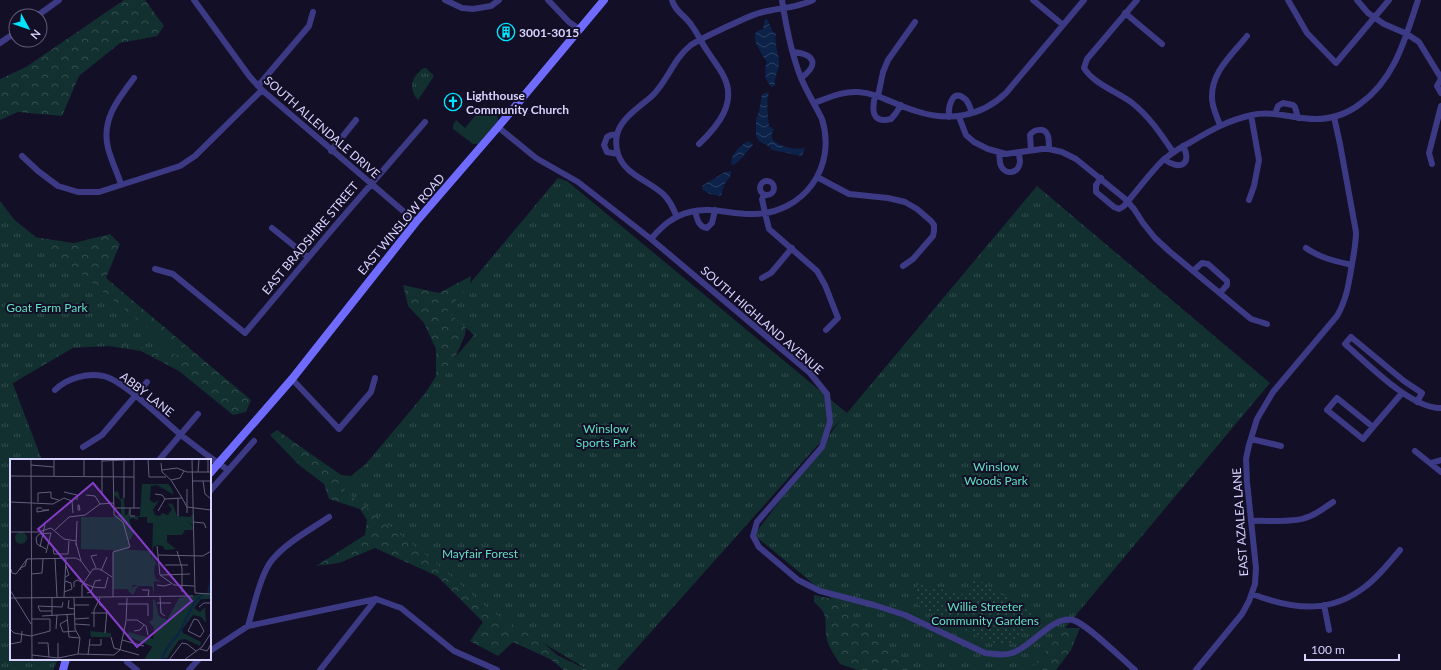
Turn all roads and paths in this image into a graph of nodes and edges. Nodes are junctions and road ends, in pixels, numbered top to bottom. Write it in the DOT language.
graph roads {
  1 [pos="58,0"];
  2 [pos="445,0"];
  3 [pos="499,0"];
  4 [pos="548,0"];
  5 [pos="604,0"];
  6 [pos="672,0"];
  7 [pos="782,0"];
  8 [pos="813,0"];
  9 [pos="1033,0"];
  10 [pos="1084,0"];
  11 [pos="1137,0"];
  12 [pos="1288,0"];
  13 [pos="1357,0"];
  14 [pos="1389,0"];
  15 [pos="1418,0"];
  16 [pos="197,1"];
  17 [pos="48,8"];
  18 [pos="783,9"];
  19 [pos="313,12"];
  20 [pos="1126,13"];
  21 [pos="1375,18"];
  22 [pos="915,22"];
  23 [pos="1063,25"];
  24 [pos="579,29"];
  25 [pos="1407,34"];
  26 [pos="1246,36"];
  27 [pos="700,40"];
  28 [pos="1162,44"];
  29 [pos="793,52"];
  30 [pos="134,78"];
  31 [pos="802,78"];
  32 [pos="1441,78"];
  33 [pos="260,88"];
  34 [pos="1441,93"];
  35 [pos="876,96"];
  36 [pos="814,103"];
  37 [pos="900,105"];
  38 [pos="1441,106"];
  39 [pos="972,113"];
  40 [pos="1275,114"];
  41 [pos="1251,115"];
  42 [pos="949,117"];
  43 [pos="960,117"];
  44 [pos="1334,117"];
  45 [pos="1298,118"];
  46 [pos="356,120"];
  47 [pos="424,122"];
  48 [pos="1220,125"];
  49 [pos="498,127"];
  50 [pos="617,134"];
  51 [pos="699,144"];
  52 [pos="1183,146"];
  53 [pos="1049,149"];
  54 [pos="1031,150"];
  55 [pos="331,151"];
  56 [pos="1173,152"];
  57 [pos="999,153"];
  58 [pos="1018,153"];
  59 [pos="618,154"];
  60 [pos="22,156"];
  61 [pos="1164,159"];
  62 [pos="1432,164"];
  63 [pos="817,177"];
  64 [pos="1101,178"];
  65 [pos="121,184"];
  66 [pos="370,184"];
  67 [pos="764,195"];
  68 [pos="1249,200"];
  69 [pos="1128,202"];
  70 [pos="715,210"];
  71 [pos="695,211"];
  72 [pos="764,213"];
  73 [pos="676,217"];
  74 [pos="416,222"];
  75 [pos="272,228"];
  76 [pos="651,239"];
  77 [pos="792,248"];
  78 [pos="1306,248"];
  79 [pos="308,257"];
  80 [pos="1352,265"];
  81 [pos="903,266"];
  82 [pos="156,269"];
  83 [pos="1193,271"];
  84 [pos="762,278"];
  85 [pos="1220,293"];
  86 [pos="1267,324"];
  87 [pos="826,330"];
  88 [pos="375,378"];
  89 [pos="292,379"];
  90 [pos="147,382"];
  91 [pos="55,390"];
  92 [pos="1402,393"];
  93 [pos="136,397"];
  94 [pos="1417,402"];
  95 [pos="1441,408"];
  96 [pos="198,414"];
  97 [pos="1373,427"];
  98 [pos="181,435"];
  99 [pos="1251,439"];
  100 [pos="254,441"];
  101 [pos="1281,446"];
  102 [pos="83,447"];
  103 [pos="1415,451"];
  104 [pos="160,459"];
  105 [pos="1441,460"];
  106 [pos="218,463"];
  107 [pos="1431,463"];
  108 [pos="228,470"];
  109 [pos="211,472"];
  110 [pos="1441,472"];
  111 [pos="211,490"];
  112 [pos="1333,502"];
  113 [pos="328,517"];
  114 [pos="1251,521"];
  115 [pos="1400,550"];
  116 [pos="1252,594"];
  117 [pos="376,599"];
  118 [pos="1324,605"];
  119 [pos="248,626"];
  120 [pos="1329,630"];
  121 [pos="211,650"];
  122 [pos="66,660"];
  123 [pos="126,660"];
  124 [pos="198,660"];
  125 [pos="62,670"];
  126 [pos="137,670"];
  127 [pos="190,670"];
  128 [pos="320,670"];
  129 [pos="497,670"];
  130 [pos="1135,670"];
  131 [pos="1196,670"];
  1 -- 17 [label="street"];
  2 -- 3 [label="street"];
  4 -- 24 [label="street"];
  5 -- 24 [label="main road, EAST WINSLOW ROAD"];
  6 -- 27 [label="street"];
  7 -- 18 [label="street"];
  8 -- 18 [label="street"];
  9 -- 23 [label="street"];
  10 -- 23 [label="street"];
  11 -- 20 [label="street"];
  12 -- 21 [label="street"];
  13 -- 21 [label="street"];
  14 -- 21 [label="street"];
  15 -- 25 [label="street"];
  16 -- 33 [label="street, SOUTH ALLENDALE DRIVE"];
  18 -- 27 [label="street"];
  18 -- 29 [label="street"];
  19 -- 33 [label="street"];
  20 -- 28 [label="street"];
  20 -- 56 [label="street"];
  21 -- 25 [label="street"];
  22 -- 35 [label="street"];
  23 -- 39 [label="street"];
  24 -- 49 [label="main road, EAST WINSLOW ROAD"];
  25 -- 32 [label="street"];
  25 -- 44 [label="street"];
  26 -- 48 [label="street"];
  27 -- 50 [label="street"];
  27 -- 51 [label="street"];
  29 -- 31 [label="street"];
  29 -- 31 [label="street"];
  30 -- 65 [label="street"];
  31 -- 36 [label="street"];
  32 -- 34 [label="street"];
  33 -- 55 [label="street, SOUTH ALLENDALE DRIVE"];
  33 -- 65 [label="street"];
  35 -- 36 [label="street"];
  35 -- 37 [label="street"];
  35 -- 37 [label="street"];
  36 -- 63 [label="street"];
  37 -- 42 [label="street"];
  38 -- 62 [label="street"];
  39 -- 42 [label="street"];
  39 -- 43 [label="street"];
  40 -- 41 [label="street"];
  40 -- 45 [label="street"];
  40 -- 45 [label="street"];
  41 -- 48 [label="street"];
  41 -- 68 [label="street"];
  42 -- 43 [label="street"];
  43 -- 57 [label="street"];
  44 -- 45 [label="street"];
  44 -- 80 [label="street, EAST AZALEA LANE"];
  46 -- 55 [label="street"];
  47 -- 66 [label="street, EAST BRADSHIRE STREET"];
  48 -- 52 [label="street"];
  49 -- 74 [label="main road, EAST WINSLOW ROAD"];
  49 -- 76 [label="street, SOUTH HIGHLAND AVENUE"];
  50 -- 59 [label="street"];
  50 -- 59 [label="street"];
  52 -- 56 [label="street"];
  52 -- 61 [label="street"];
  53 -- 54 [label="street"];
  53 -- 54 [label="street"];
  53 -- 64 [label="street"];
  54 -- 58 [label="street"];
  55 -- 66 [label="street, SOUTH ALLENDALE DRIVE"];
  56 -- 61 [label="street"];
  57 -- 58 [label="street"];
  57 -- 58 [label="street"];
  59 -- 73 [label="street"];
  60 -- 65 [label="street"];
  61 -- 69 [label="street"];
  63 -- 72 [label="street"];
  63 -- 81 [label="street"];
  64 -- 69 [label="street"];
  64 -- 69 [label="street"];
  66 -- 74 [label="street, SOUTH ALLENDALE DRIVE"];
  66 -- 79 [label="street, EAST BRADSHIRE STREET"];
  67 -- 72 [label="street"];
  69 -- 83 [label="street"];
  70 -- 71 [label="street"];
  70 -- 71 [label="street"];
  70 -- 72 [label="street"];
  71 -- 73 [label="street"];
  72 -- 77 [label="street"];
  73 -- 76 [label="street"];
  74 -- 89 [label="main road, EAST WINSLOW ROAD"];
  75 -- 79 [label="street"];
  76 -- 130 [label="street, SOUTH HIGHLAND AVENUE"];
  77 -- 84 [label="street"];
  77 -- 87 [label="street"];
  78 -- 80 [label="street"];
  79 -- 82 [label="street, EAST BRADSHIRE STREET"];
  80 -- 99 [label="street, EAST AZALEA LANE"];
  83 -- 85 [label="street"];
  83 -- 85 [label="street"];
  85 -- 86 [label="street"];
  88 -- 89 [label="street"];
  89 -- 106 [label="main road, EAST WINSLOW ROAD"];
  90 -- 93 [label="street"];
  91 -- 93 [label="street, ABBY LANE"];
  92 -- 94 [label="street"];
  92 -- 94 [label="street"];
  92 -- 97 [label="street"];
  93 -- 98 [label="street, ABBY LANE"];
  93 -- 102 [label="street"];
  94 -- 95 [label="street"];
  96 -- 98 [label="street"];
  97 -- 97 [label="street"];
  98 -- 104 [label="street"];
  98 -- 106 [label="street, ABBY LANE"];
  99 -- 101 [label="street"];
  99 -- 114 [label="street, EAST AZALEA LANE"];
  100 -- 108 [label="street"];
  103 -- 107 [label="street"];
  105 -- 107 [label="street"];
  106 -- 108 [label="street"];
  106 -- 109 [label="main road, EAST WINSLOW ROAD"];
  107 -- 110 [label="street"];
  108 -- 111 [label="street"];
  112 -- 114 [label="street"];
  113 -- 119 [label="street"];
  114 -- 116 [label="street, EAST AZALEA LANE"];
  115 -- 118 [label="street"];
  116 -- 118 [label="street"];
  116 -- 131 [label="street, EAST AZALEA LANE"];
  117 -- 119 [label="street"];
  117 -- 128 [label="street"];
  117 -- 129 [label="street"];
  118 -- 120 [label="street"];
  119 -- 121 [label="street"];
  122 -- 125 [label="main road"];
  123 -- 126 [label="street"];
  124 -- 127 [label="street"];
}
